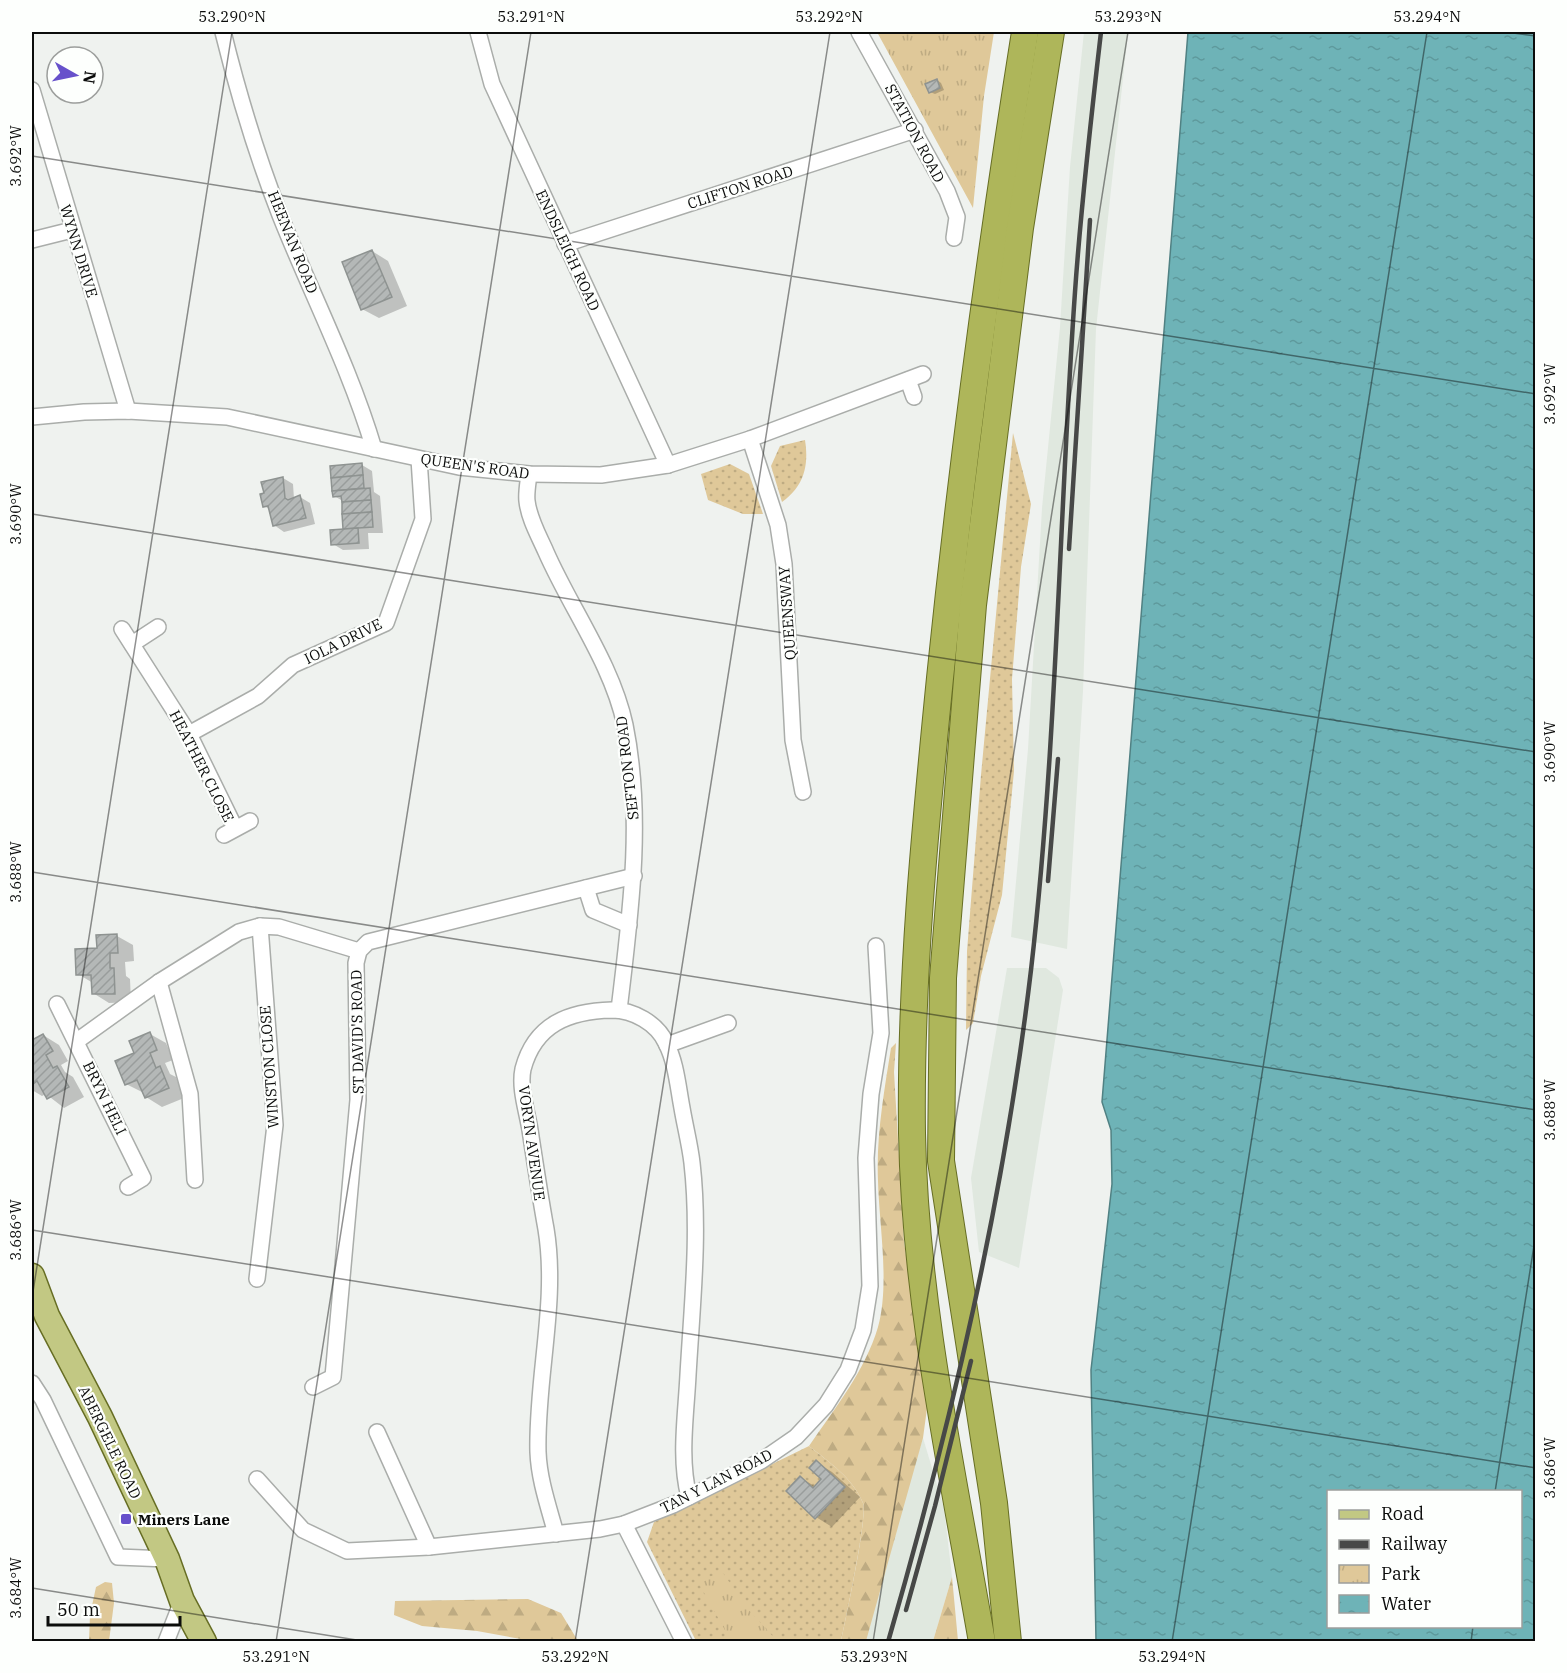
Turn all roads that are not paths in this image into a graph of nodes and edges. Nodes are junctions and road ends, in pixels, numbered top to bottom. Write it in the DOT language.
graph roads {
  1 [pos="223,32"];
  2 [pos="478,32"];
  3 [pos="860,32"];
  4 [pos="1025,32"];
  5 [pos="1051,32"];
  6 [pos="32,90"];
  7 [pos="915,130"];
  8 [pos="72,230"];
  9 [pos="954,238"];
  10 [pos="32,240"];
  11 [pos="565,244"];
  12 [pos="923,374"];
  13 [pos="908,380"];
  14 [pos="914,397"];
  15 [pos="128,411"];
  16 [pos="32,417"];
  17 [pos="750,439"];
  18 [pos="374,449"];
  19 [pos="419,459"];
  20 [pos="668,465"];
  21 [pos="529,474"];
  22 [pos="158,627"];
  23 [pos="122,629"];
  24 [pos="132,644"];
  25 [pos="189,734"];
  26 [pos="803,792"];
  27 [pos="250,821"];
  28 [pos="634,876"];
  29 [pos="586,888"];
  30 [pos="629,925"];
  31 [pos="260,926"];
  32 [pos="876,946"];
  33 [pos="359,951"];
  34 [pos="159,982"];
  35 [pos="57,1004"];
  36 [pos="619,1010"];
  37 [pos="728,1023"];
  38 [pos="77,1041"];
  39 [pos="667,1045"];
  40 [pos="195,1180"];
  41 [pos="128,1187"];
  42 [pos="32,1276"];
  43 [pos="257,1279"];
  44 [pos="32,1383"];
  45 [pos="313,1387"];
  46 [pos="377,1432"];
  47 [pos="257,1479"];
  48 [pos="689,1497"];
  49 [pos="624,1524"];
  50 [pos="556,1534"];
  51 [pos="429,1547"];
  52 [pos="167,1558"];
  53 [pos="182,1601"];
  54 [pos="166,1641"];
  55 [pos="204,1641"];
  56 [pos="684,1641"];
  57 [pos="981,1641"];
  58 [pos="1008,1641"];
  1 -- 18 [label="street, HEENAN ROAD"];
  2 -- 11 [label="street, ENDSLEIGH ROAD"];
  3 -- 7 [label="street, STATION ROAD"];
  4 -- 57 [label="highway"];
  5 -- 58 [label="highway"];
  6 -- 8 [label="street, WYNN DRIVE"];
  7 -- 9 [label="street, STATION ROAD"];
  7 -- 11 [label="street, CLIFTON ROAD"];
  8 -- 10 [label="street"];
  8 -- 15 [label="street, WYNN DRIVE"];
  11 -- 20 [label="street, ENDSLEIGH ROAD"];
  12 -- 13 [label="street, QUEEN'S ROAD"];
  13 -- 14 [label="street"];
  13 -- 17 [label="street, QUEEN'S ROAD"];
  15 -- 16 [label="street, QUEEN'S ROAD"];
  15 -- 18 [label="street, QUEEN'S ROAD"];
  17 -- 20 [label="street, QUEEN'S ROAD"];
  17 -- 26 [label="street, QUEENSWAY"];
  18 -- 19 [label="street, QUEEN'S ROAD"];
  19 -- 21 [label="street, QUEEN'S ROAD"];
  19 -- 25 [label="street, IOLA DRIVE"];
  20 -- 21 [label="street, QUEEN'S ROAD"];
  21 -- 28 [label="street, SEFTON ROAD"];
  22 -- 24 [label="street"];
  23 -- 24 [label="street, HEATHER CLOSE"];
  24 -- 25 [label="street, HEATHER CLOSE"];
  25 -- 27 [label="street, HEATHER CLOSE"];
  28 -- 29 [label="street, ST DAVID'S ROAD"];
  28 -- 30 [label="street, SEFTON ROAD"];
  29 -- 30 [label="street"];
  29 -- 33 [label="street, ST DAVID'S ROAD"];
  30 -- 36 [label="street, SEFTON ROAD"];
  31 -- 33 [label="street"];
  31 -- 34 [label="street"];
  31 -- 43 [label="street, WINSTON CLOSE"];
  32 -- 48 [label="street, TAN Y LAN ROAD"];
  33 -- 45 [label="street, ST DAVID'S ROAD"];
  34 -- 38 [label="street"];
  34 -- 40 [label="street"];
  35 -- 38 [label="street, BRYN HELI"];
  36 -- 39 [label="street, VORYN AVENUE"];
  36 -- 50 [label="street, VORYN AVENUE"];
  37 -- 39 [label="street"];
  38 -- 41 [label="street, BRYN HELI"];
  39 -- 48 [label="street, VORYN AVENUE"];
  42 -- 52 [label="main road, ABERGELE ROAD"];
  44 -- 52 [label="street"];
  46 -- 51 [label="street"];
  47 -- 51 [label="street, TAN Y LAN ROAD"];
  48 -- 49 [label="street, TAN Y LAN ROAD"];
  49 -- 50 [label="street, TAN Y LAN ROAD"];
  49 -- 56 [label="street"];
  50 -- 51 [label="street, TAN Y LAN ROAD"];
  52 -- 53 [label="main road, ABERGELE ROAD"];
  53 -- 54 [label="street"];
  53 -- 55 [label="main road, ABERGELE ROAD"];
}
